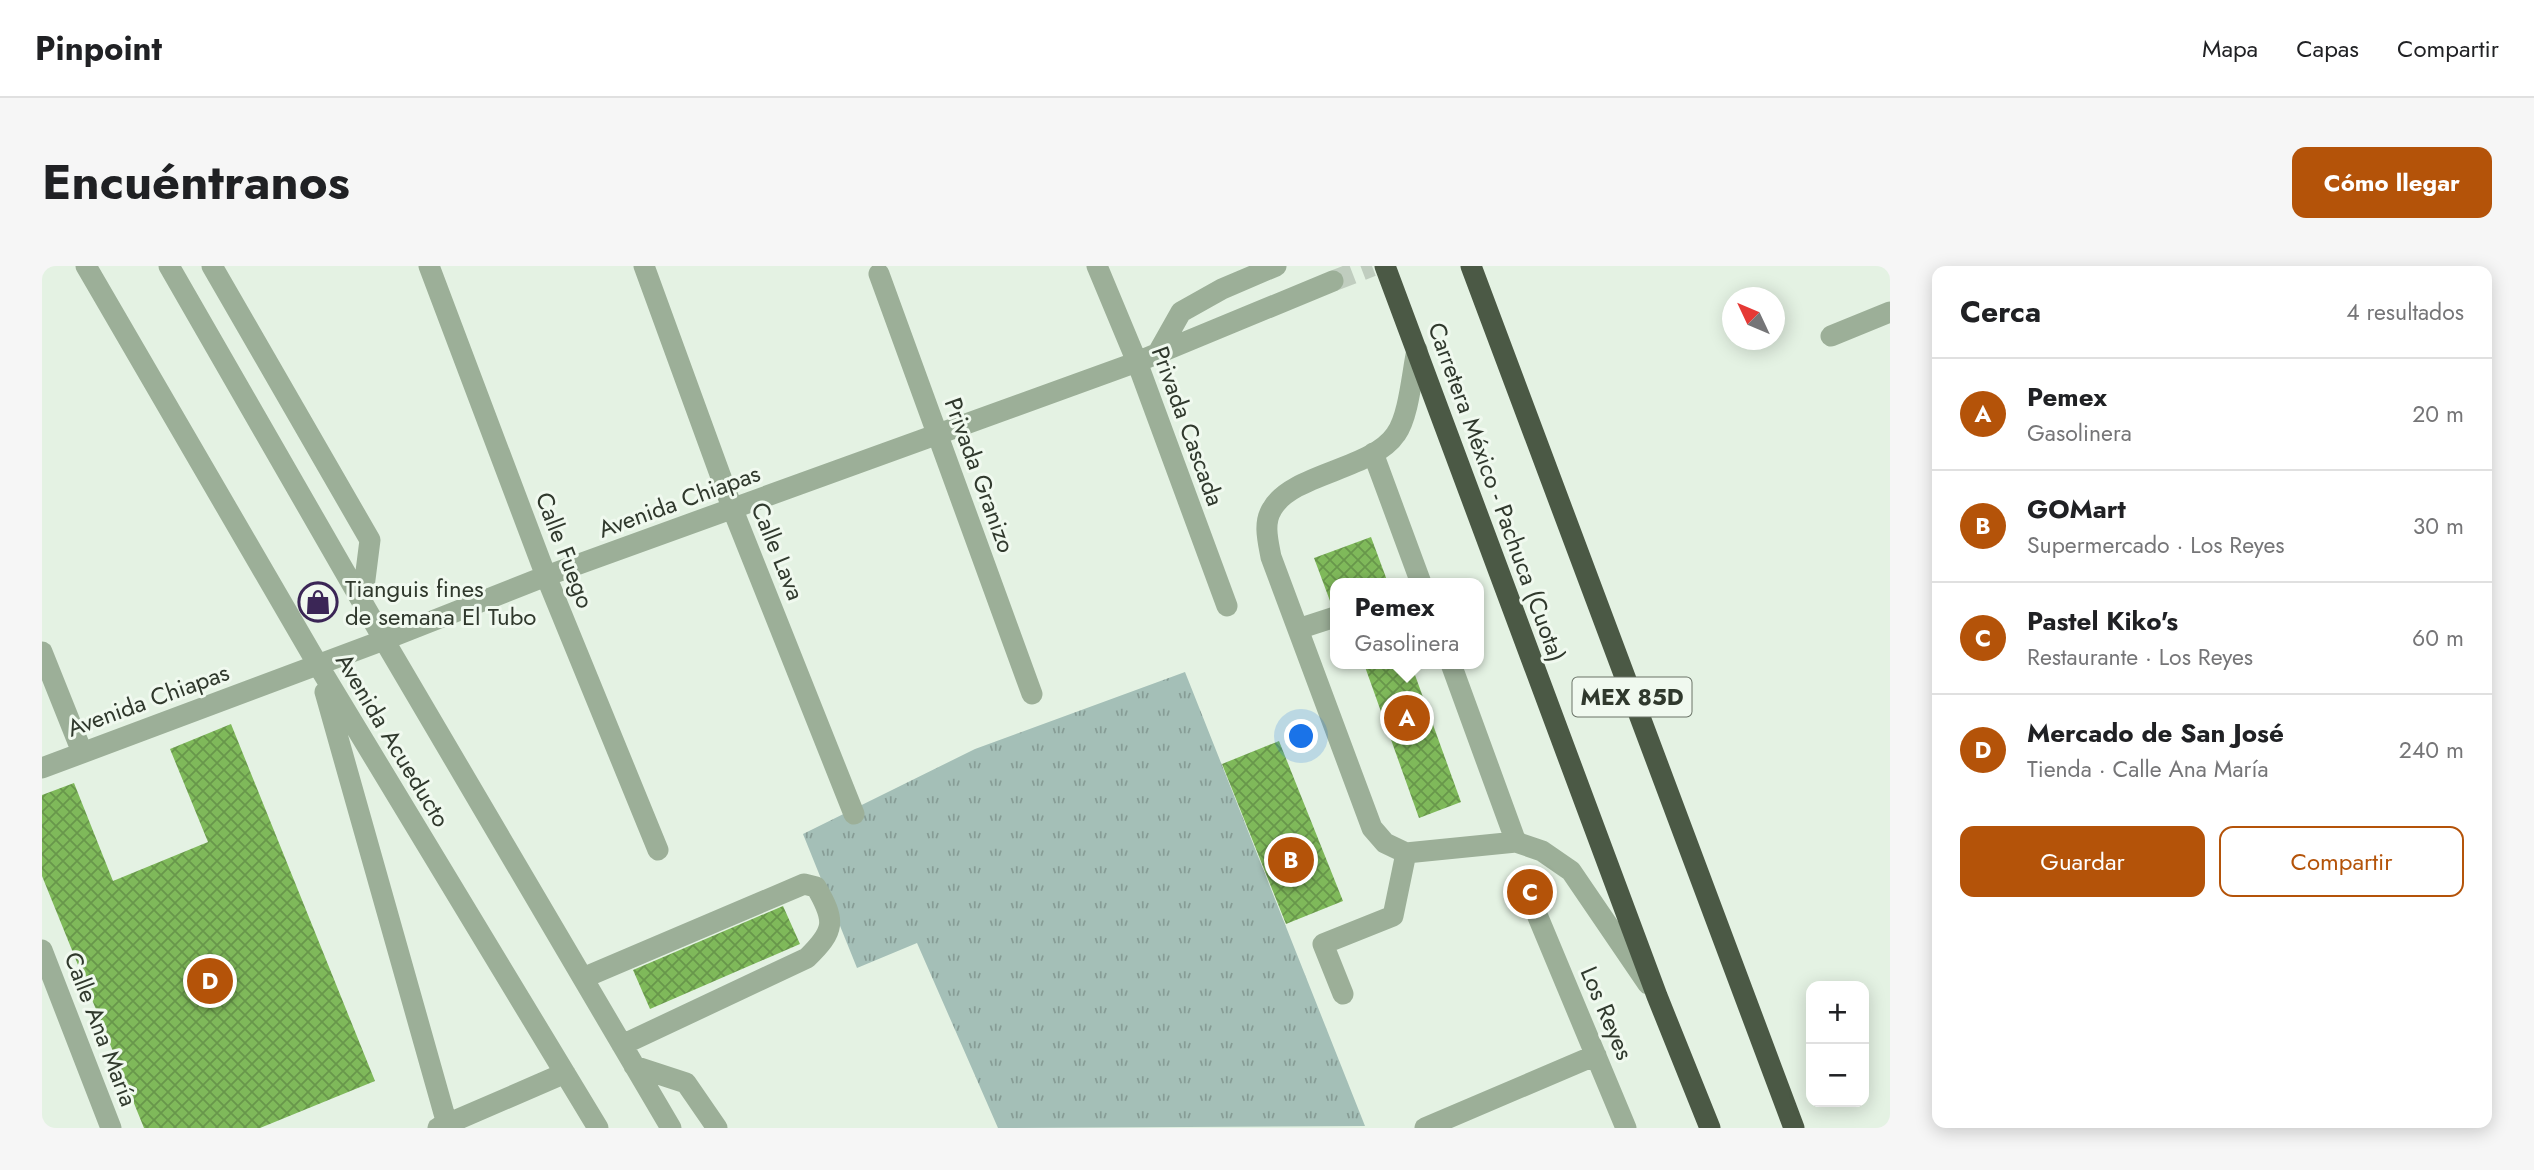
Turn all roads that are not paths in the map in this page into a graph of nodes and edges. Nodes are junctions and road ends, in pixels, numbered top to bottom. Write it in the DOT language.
graph roads {
  1 [pos="86,266"];
  2 [pos="169,266"];
  3 [pos="212,266"];
  4 [pos="429,266"];
  5 [pos="645,266"];
  6 [pos="1097,266"];
  7 [pos="1276,266"];
  8 [pos="1385,266"];
  9 [pos="1471,266"];
  10 [pos="879,274"];
  11 [pos="1334,281"];
  12 [pos="1890,312"];
  13 [pos="1831,336"];
  14 [pos="1417,350"];
  15 [pos="1159,351"];
  16 [pos="1137,362"];
  17 [pos="937,436"];
  18 [pos="1373,453"];
  19 [pos="733,510"];
  20 [pos="546,576"];
  21 [pos="1419,578"];
  22 [pos="362,603"];
  23 [pos="1227,606"];
  24 [pos="1330,619"];
  25 [pos="1298,629"];
  26 [pos="384,640"];
  27 [pos="42,652"];
  28 [pos="318,665"];
  29 [pos="1453,669"];
  30 [pos="1032,694"];
  31 [pos="82,752"];
  32 [pos="42,768"];
  33 [pos="854,814"];
  34 [pos="1516,842"];
  35 [pos="658,850"];
  36 [pos="1406,853"];
  37 [pos="1538,918"];
  38 [pos="42,950"];
  39 [pos="583,978"];
  40 [pos="1343,994"];
  41 [pos="1657,996"];
  42 [pos="622,1045"];
  43 [pos="1596,1055"];
  44 [pos="634,1066"];
  45 [pos="565,1073"];
  46 [pos="443,1126"];
  47 [pos="111,1128"];
  48 [pos="598,1128"];
  49 [pos="671,1128"];
  50 [pos="717,1128"];
  51 [pos="1425,1128"];
  52 [pos="1626,1128"];
  53 [pos="1710,1128"];
  54 [pos="1794,1128"];
  1 -- 28 [label="street, Avenida Acueducto"];
  2 -- 22 [label="street, Avenida Acueducto"];
  3 -- 22 [label="street"];
  4 -- 20 [label="street, Calle Fuego"];
  5 -- 19 [label="street, Calle Lava"];
  6 -- 16 [label="street, Privada Cascada"];
  7 -- 15 [label="street"];
  8 -- 14 [label="highway, Carretera México - Pachuca (Cuota) / MEX 85D"];
  9 -- 54 [label="highway, MEX 85D"];
  10 -- 17 [label="street, Privada Granizo"];
  11 -- 15 [label="street, Avenida Chiapas"];
  12 -- 13 [label="street"];
  14 -- 18 [label="street"];
  14 -- 41 [label="highway, Carretera México - Pachuca (Cuota) / MEX 85D"];
  15 -- 16 [label="street, Avenida Chiapas"];
  16 -- 17 [label="street, Avenida Chiapas"];
  16 -- 23 [label="street, Privada Cascada"];
  17 -- 19 [label="street, Avenida Chiapas"];
  17 -- 30 [label="street, Privada Granizo"];
  18 -- 21 [label="street"];
  18 -- 25 [label="street"];
  19 -- 20 [label="street, Avenida Chiapas"];
  19 -- 33 [label="street, Calle Lava"];
  20 -- 26 [label="street, Avenida Chiapas"];
  20 -- 35 [label="street, Calle Fuego"];
  22 -- 26 [label="street, Avenida Acueducto"];
  24 -- 25 [label="street"];
  25 -- 36 [label="street"];
  26 -- 28 [label="street, Avenida Chiapas"];
  26 -- 39 [label="street, Avenida Acueducto"];
  27 -- 31 [label="street"];
  28 -- 31 [label="street, Avenida Chiapas"];
  28 -- 45 [label="street, Avenida Acueducto"];
  28 -- 46 [label="street"];
  29 -- 34 [label="street"];
  31 -- 32 [label="street, Avenida Chiapas"];
  34 -- 36 [label="street"];
  34 -- 41 [label="street"];
  36 -- 40 [label="street"];
  37 -- 43 [label="street, Los Reyes"];
  38 -- 47 [label="street, Calle Ana María"];
  39 -- 42 [label="street, Avenida Acueducto"];
  39 -- 42 [label="street"];
  41 -- 53 [label="highway, Carretera México - Pachuca (Cuota) / MEX 85D"];
  42 -- 44 [label="street, Avenida Acueducto"];
  43 -- 51 [label="street"];
  43 -- 52 [label="street, Los Reyes"];
  44 -- 49 [label="street, Avenida Acueducto"];
  44 -- 50 [label="street"];
  45 -- 46 [label="street"];
  45 -- 48 [label="street, Avenida Acueducto"];
}
